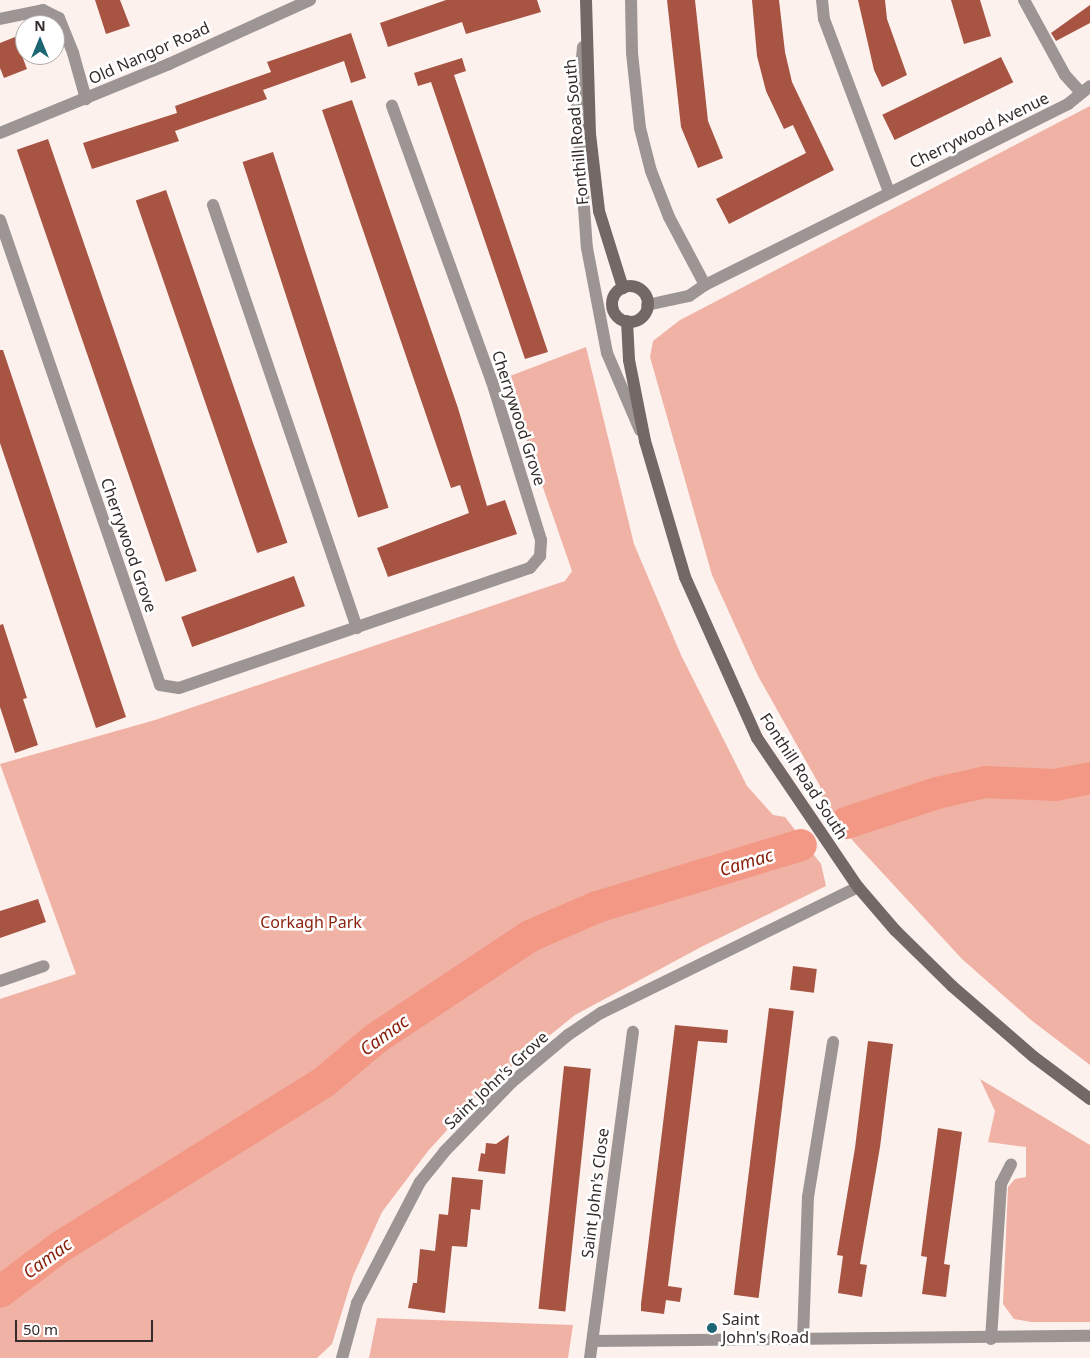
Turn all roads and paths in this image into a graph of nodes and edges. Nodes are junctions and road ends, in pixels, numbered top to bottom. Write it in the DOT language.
graph roads {
  1 [pos="310,0"];
  2 [pos="586,0"];
  3 [pos="631,0"];
  4 [pos="822,0"];
  5 [pos="1024,0"];
  6 [pos="0,19"];
  7 [pos="585,32"];
  8 [pos="1085,90"];
  9 [pos="86,99"];
  10 [pos="392,105"];
  11 [pos="0,133"];
  12 [pos="890,192"];
  13 [pos="212,205"];
  14 [pos="0,220"];
  15 [pos="705,285"];
  16 [pos="623,288"];
  17 [pos="647,305"];
  18 [pos="627,321"];
  19 [pos="645,441"];
  20 [pos="357,628"];
  21 [pos="858,887"];
  22 [pos="44,966"];
  23 [pos="0,981"];
  24 [pos="632,1032"];
  25 [pos="834,1042"];
  26 [pos="1090,1099"];
  27 [pos="1011,1164"];
  28 [pos="1090,1336"];
  29 [pos="991,1338"];
  30 [pos="803,1339"];
  31 [pos="592,1341"];
  32 [pos="342,1358"];
  33 [pos="590,1358"];
  1 -- 9 [label="street, Old Nangor Road"];
  2 -- 7 [label="main road, Fonthill Road South"];
  3 -- 15 [label="street"];
  4 -- 12 [label="street"];
  5 -- 8 [label="street, Cherrywood Avenue"];
  6 -- 9 [label="street"];
  7 -- 16 [label="main road, Fonthill Road South"];
  7 -- 19 [label="street"];
  8 -- 12 [label="street, Cherrywood Avenue"];
  9 -- 11 [label="street, Old Nangor Road"];
  10 -- 20 [label="street, Cherrywood Grove"];
  12 -- 15 [label="street, Cherrywood Avenue"];
  13 -- 20 [label="street"];
  14 -- 20 [label="street, Cherrywood Grove"];
  15 -- 17 [label="street, Cherrywood Avenue"];
  16 -- 17 [label="main road"];
  16 -- 18 [label="main road"];
  17 -- 18 [label="main road"];
  18 -- 19 [label="main road, Fonthill Road South"];
  19 -- 21 [label="main road, Fonthill Road South"];
  21 -- 26 [label="main road, Fonthill Road South"];
  21 -- 32 [label="street, Saint John's Grove"];
  22 -- 23 [label="street"];
  24 -- 31 [label="street, Saint John's Close"];
  25 -- 30 [label="street"];
  27 -- 29 [label="street"];
  28 -- 29 [label="street"];
  29 -- 30 [label="street"];
  30 -- 31 [label="street"];
  31 -- 33 [label="street, Saint John's Close"];
}
